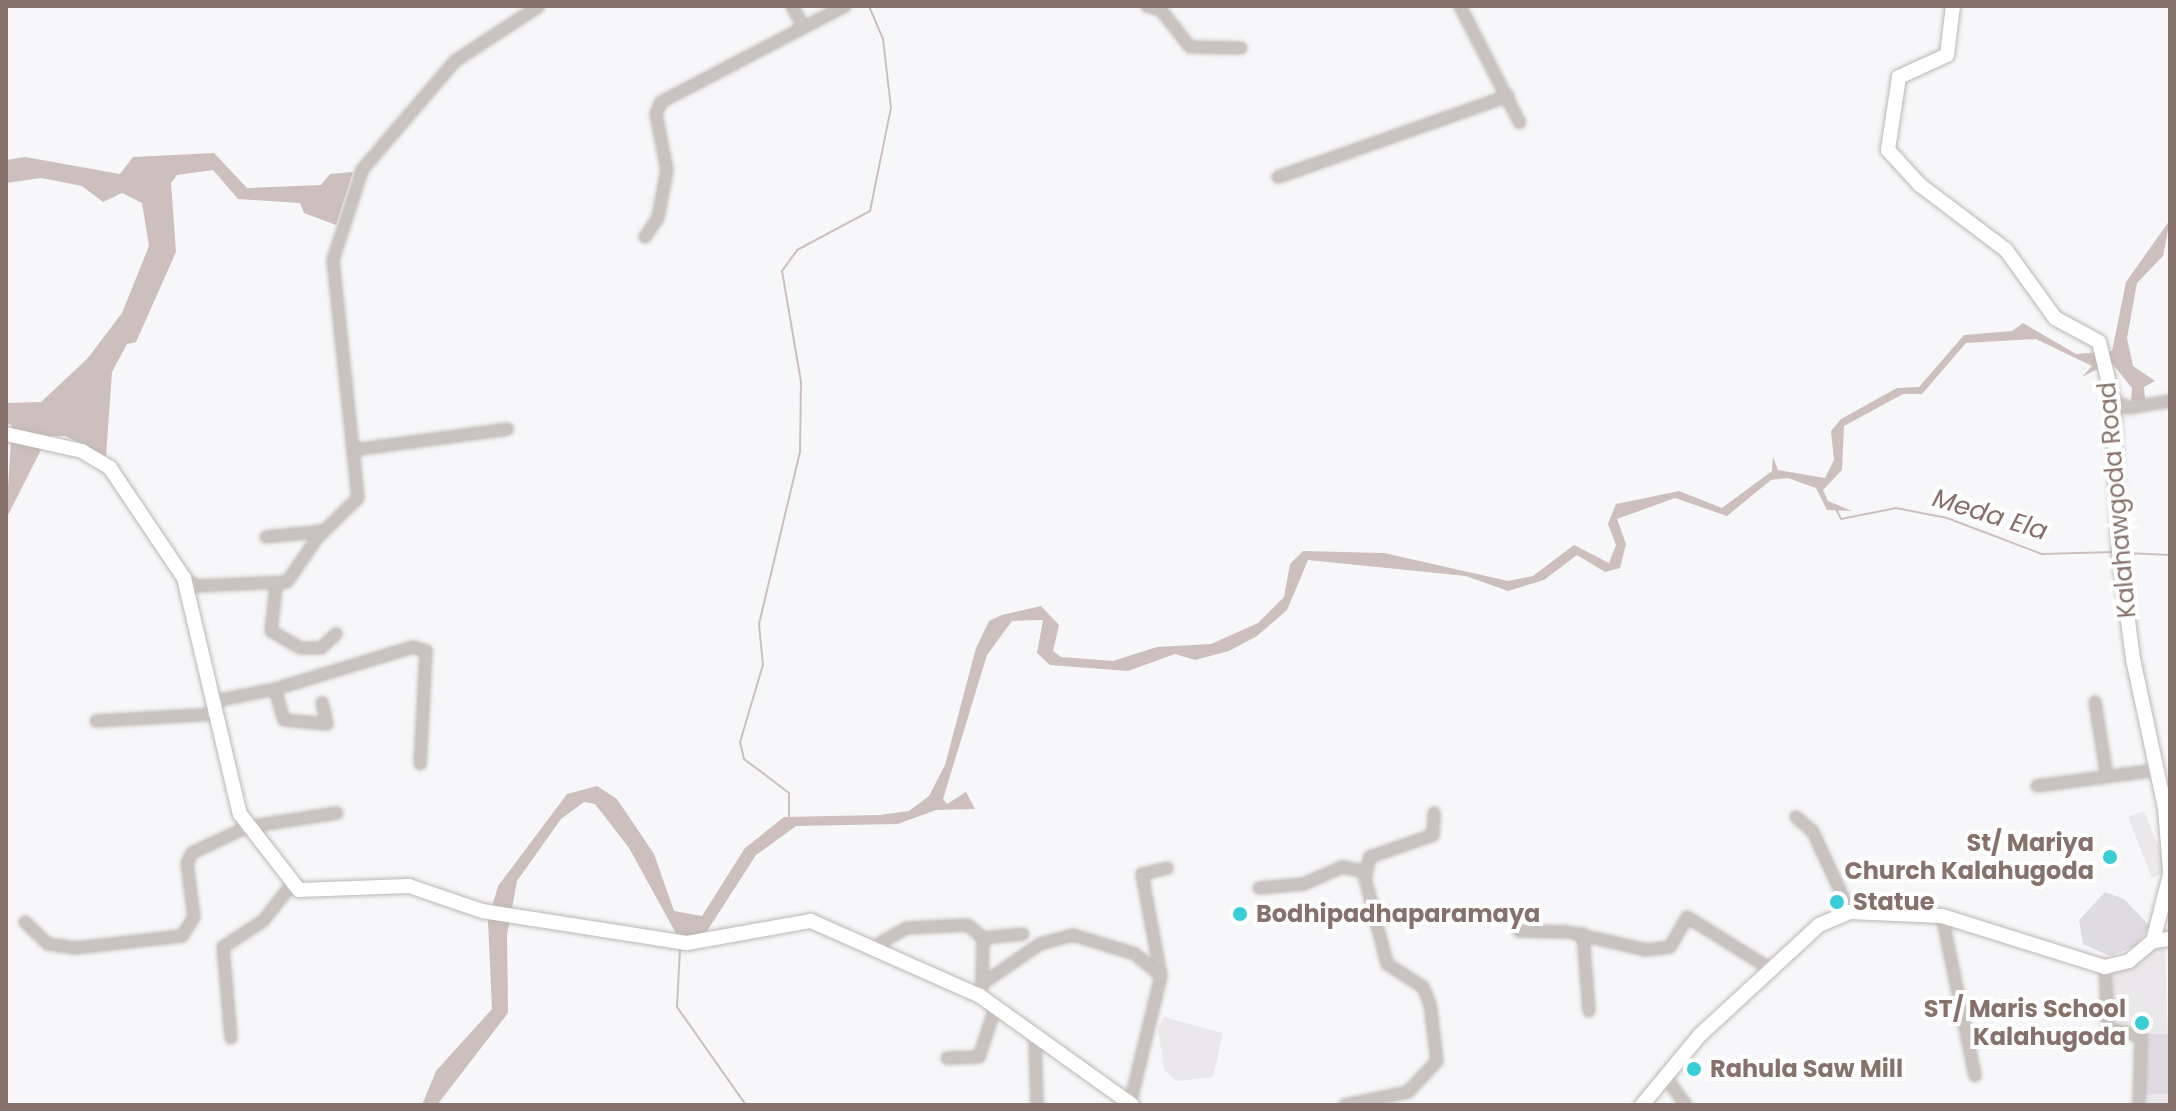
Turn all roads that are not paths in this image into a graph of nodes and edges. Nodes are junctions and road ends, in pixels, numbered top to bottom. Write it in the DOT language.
graph roads {
  1 [pos="539,6"];
  2 [pos="792,6"];
  3 [pos="845,6"];
  4 [pos="1147,6"];
  5 [pos="1460,6"];
  6 [pos="1953,6"];
  7 [pos="803,26"];
  8 [pos="1241,48"];
  9 [pos="1508,96"];
  10 [pos="1520,123"];
  11 [pos="1278,177"];
  12 [pos="645,237"];
  13 [pos="2113,400"];
  14 [pos="2170,401"];
  15 [pos="508,429"];
  16 [pos="6,434"];
  17 [pos="353,450"];
  18 [pos="326,531"];
  19 [pos="266,537"];
  20 [pos="184,578"];
  21 [pos="276,587"];
  22 [pos="336,634"];
  23 [pos="275,689"];
  24 [pos="2095,702"];
  25 [pos="322,703"];
  26 [pos="216,708"];
  27 [pos="96,721"];
  28 [pos="420,764"];
  29 [pos="2157,770"];
  30 [pos="2107,777"];
  31 [pos="2037,786"];
  32 [pos="2168,808"];
  33 [pos="337,813"];
  34 [pos="1434,813"];
  35 [pos="1796,817"];
  36 [pos="247,827"];
  37 [pos="1167,868"];
  38 [pos="1367,872"];
  39 [pos="2170,873"];
  40 [pos="293,883"];
  41 [pos="1259,888"];
  42 [pos="1850,912"];
  43 [pos="1942,916"];
  44 [pos="25,922"];
  45 [pos="1519,931"];
  46 [pos="1023,934"];
  47 [pos="1583,934"];
  48 [pos="983,938"];
  49 [pos="2170,939"];
  50 [pos="2153,941"];
  51 [pos="877,945"];
  52 [pos="2105,967"];
  53 [pos="1772,970"];
  54 [pos="1161,976"];
  55 [pos="981,990"];
  56 [pos="995,1008"];
  57 [pos="1589,1011"];
  58 [pos="231,1038"];
  59 [pos="1035,1040"];
  60 [pos="947,1058"];
  61 [pos="1664,1075"];
  62 [pos="1975,1076"];
  63 [pos="1131,1104"];
  64 [pos="1037,1105"];
  65 [pos="1345,1105"];
  66 [pos="1642,1105"];
  67 [pos="1686,1105"];
  68 [pos="2139,1105"];
  1 -- 17 [label="street"];
  2 -- 7 [label="street"];
  3 -- 7 [label="street"];
  4 -- 8 [label="street"];
  5 -- 9 [label="street"];
  6 -- 13 [label="street, Kalahawgoda Road"];
  7 -- 12 [label="street"];
  9 -- 10 [label="street"];
  9 -- 11 [label="street"];
  13 -- 14 [label="street"];
  13 -- 29 [label="street, Kalahawgoda Road"];
  15 -- 17 [label="street"];
  16 -- 20 [label="street"];
  17 -- 18 [label="street"];
  18 -- 19 [label="street"];
  18 -- 21 [label="street"];
  20 -- 21 [label="street"];
  20 -- 26 [label="street"];
  21 -- 22 [label="street"];
  23 -- 25 [label="street"];
  23 -- 26 [label="street"];
  23 -- 28 [label="street"];
  24 -- 30 [label="street"];
  26 -- 27 [label="street"];
  26 -- 36 [label="street"];
  29 -- 30 [label="street"];
  29 -- 32 [label="street, Kalahawgoda Road"];
  30 -- 31 [label="street"];
  32 -- 39 [label="street, Kalahawgoda Road"];
  33 -- 36 [label="street"];
  34 -- 38 [label="street"];
  35 -- 42 [label="street"];
  36 -- 40 [label="street"];
  36 -- 44 [label="street"];
  37 -- 54 [label="street"];
  38 -- 41 [label="street"];
  38 -- 65 [label="street"];
  39 -- 50 [label="street, Kalahawgoda Road"];
  40 -- 51 [label="street"];
  40 -- 58 [label="street"];
  42 -- 43 [label="street"];
  42 -- 53 [label="street"];
  43 -- 52 [label="street"];
  43 -- 62 [label="street"];
  45 -- 47 [label="street"];
  46 -- 48 [label="street"];
  47 -- 53 [label="street"];
  47 -- 57 [label="street"];
  48 -- 51 [label="street"];
  48 -- 55 [label="street"];
  49 -- 50 [label="street"];
  50 -- 52 [label="street"];
  51 -- 55 [label="street"];
  52 -- 68 [label="street"];
  53 -- 61 [label="street"];
  54 -- 55 [label="street"];
  54 -- 63 [label="street"];
  55 -- 56 [label="street"];
  56 -- 59 [label="street"];
  56 -- 60 [label="street"];
  59 -- 63 [label="street"];
  59 -- 64 [label="street"];
  61 -- 66 [label="street"];
  61 -- 67 [label="street"];
}
